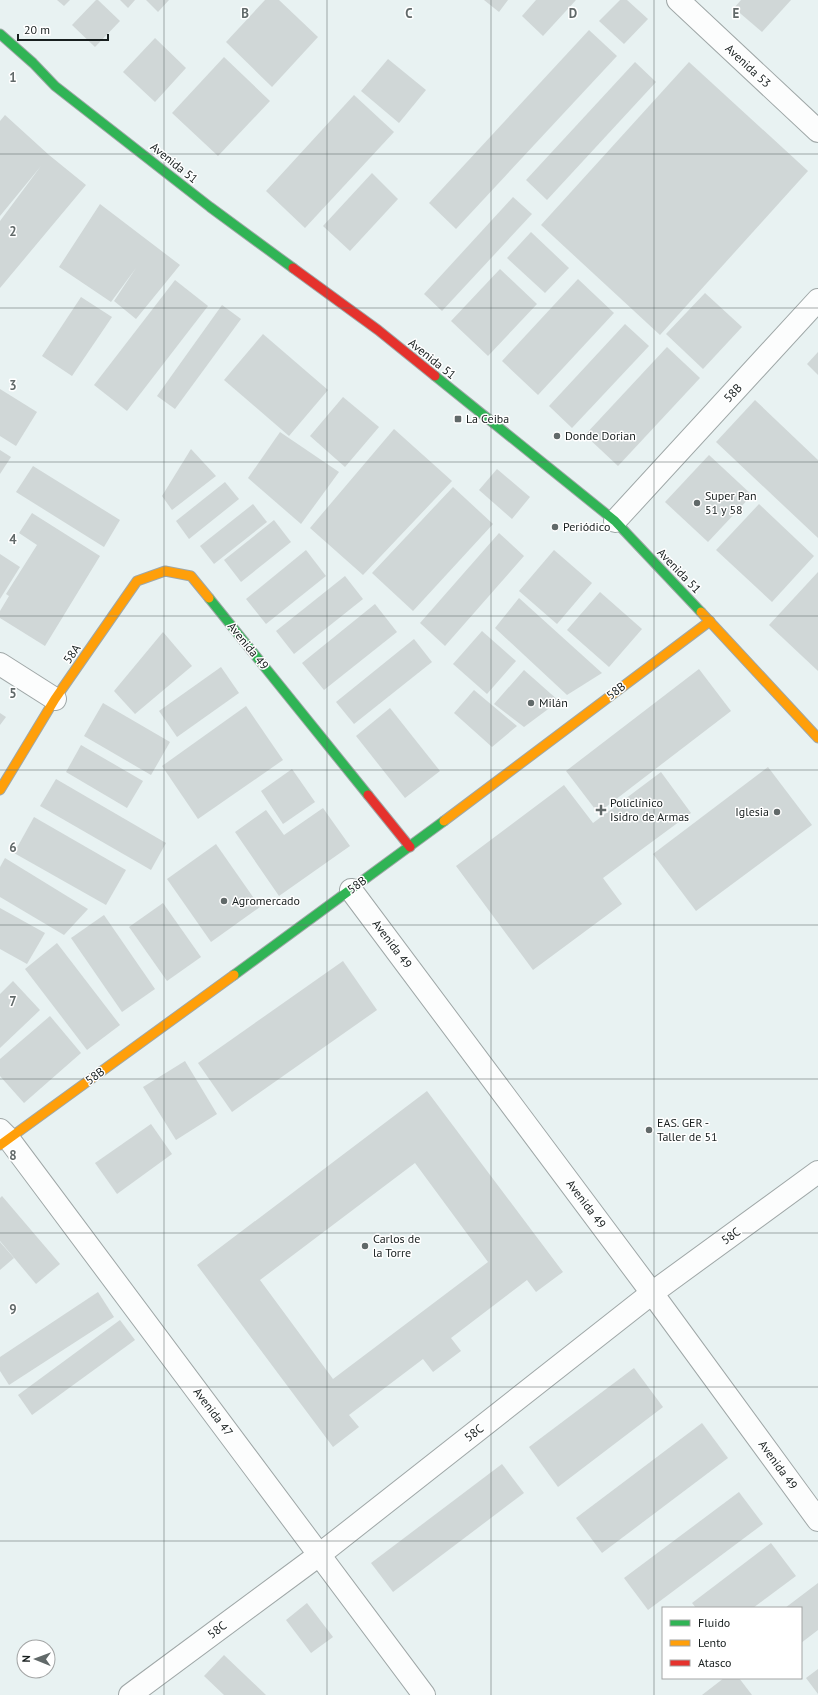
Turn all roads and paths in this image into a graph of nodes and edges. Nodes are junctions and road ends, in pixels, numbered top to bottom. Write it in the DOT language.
graph roads {
  1 [pos="678,0"];
  2 [pos="0,34"];
  3 [pos="818,131"];
  4 [pos="818,300"];
  5 [pos="615,521"];
  6 [pos="191,576"];
  7 [pos="710,621"];
  8 [pos="0,664"];
  9 [pos="55,699"];
  10 [pos="818,738"];
  11 [pos="0,790"];
  12 [pos="410,848"];
  13 [pos="351,890"];
  14 [pos="3,1138"];
  15 [pos="818,1172"];
  16 [pos="652,1293"];
  17 [pos="818,1520"];
  18 [pos="319,1555"];
  19 [pos="130,1695"];
  20 [pos="424,1695"];
  1 -- 3 [label="street, Avenida 53"];
  2 -- 5 [label="street, Avenida 51"];
  4 -- 5 [label="street, 58B"];
  5 -- 7 [label="street, Avenida 51"];
  6 -- 9 [label="street, 58A"];
  6 -- 12 [label="street, Avenida 49"];
  7 -- 10 [label="street, Avenida 51"];
  7 -- 12 [label="street, 58B"];
  8 -- 9 [label="street"];
  9 -- 11 [label="street, 58A"];
  12 -- 13 [label="street, 58B"];
  13 -- 14 [label="street, 58B"];
  13 -- 16 [label="street, Avenida 49"];
  14 -- 18 [label="street, Avenida 47"];
  15 -- 16 [label="street, 58C"];
  16 -- 17 [label="street, Avenida 49"];
  16 -- 18 [label="street, 58C"];
  18 -- 19 [label="street, 58C"];
  18 -- 20 [label="street, Avenida 47"];
}
